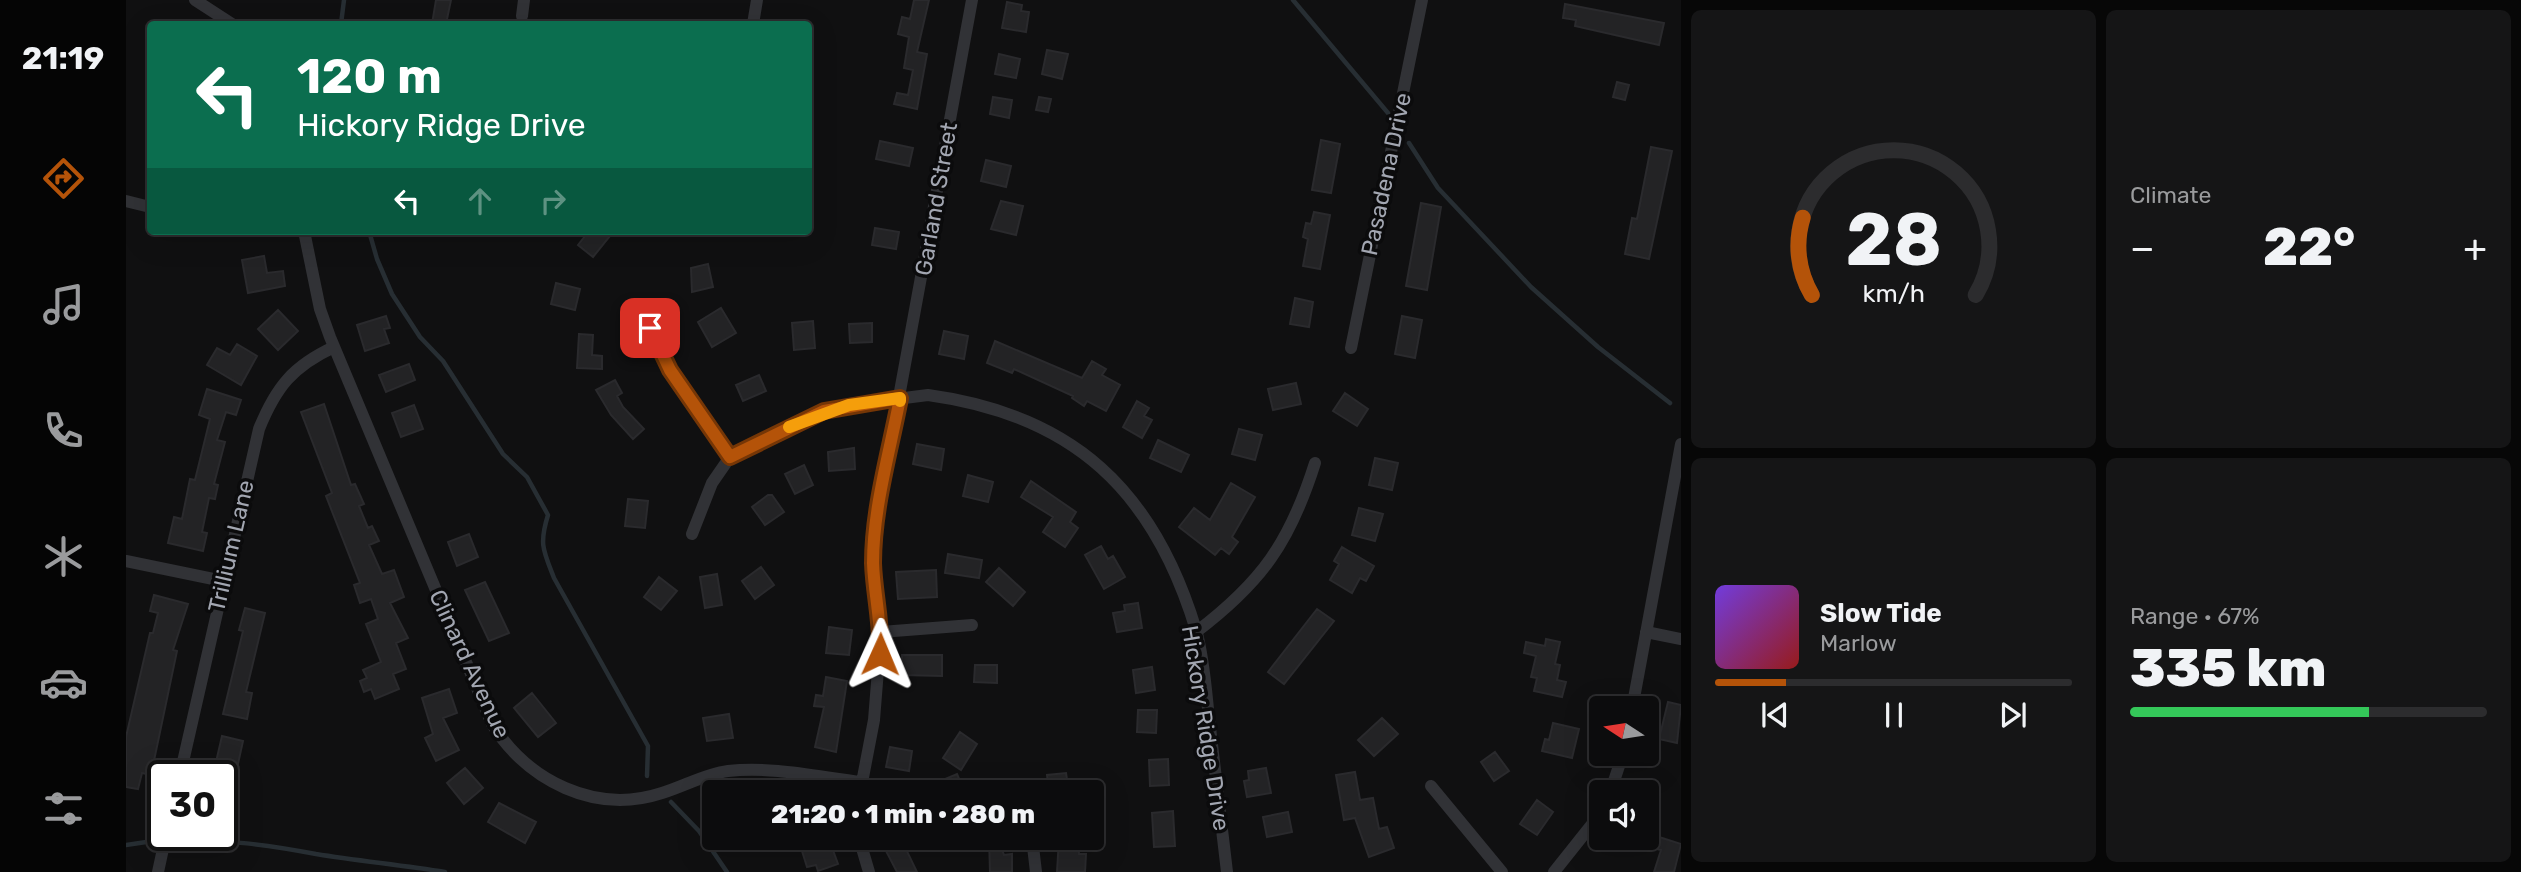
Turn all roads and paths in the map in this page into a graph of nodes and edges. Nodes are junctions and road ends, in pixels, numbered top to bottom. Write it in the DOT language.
graph roads {
  1 [pos="195,0"];
  2 [pos="524,0"];
  3 [pos="757,0"];
  4 [pos="972,0"];
  5 [pos="1422,0"];
  6 [pos="522,16"];
  7 [pos="227,21"];
  8 [pos="753,21"];
  9 [pos="126,201"];
  10 [pos="147,206"];
  11 [pos="305,235"];
  12 [pos="640,307"];
  13 [pos="334,347"];
  14 [pos="1351,348"];
  15 [pos="900,398"];
  16 [pos="1681,444"];
  17 [pos="730,457"];
  18 [pos="1315,463"];
  19 [pos="692,534"];
  20 [pos="126,561"];
  21 [pos="223,581"];
  22 [pos="972,625"];
  23 [pos="881,632"];
  24 [pos="1196,632"];
  25 [pos="1646,632"];
  26 [pos="1681,639"];
  27 [pos="1634,696"];
  28 [pos="183,760"];
  29 [pos="810,780"];
  30 [pos="863,780"];
  31 [pos="1431,786"];
  32 [pos="1589,828"];
  33 [pos="863,850"];
  34 [pos="1033,850"];
  35 [pos="163,851"];
  36 [pos="158,872"];
  37 [pos="869,872"];
  38 [pos="1036,872"];
  39 [pos="1227,872"];
  40 [pos="1502,872"];
  41 [pos="1554,872"];
  1 -- 7 [label="street"];
  2 -- 6 [label="street"];
  3 -- 8 [label="street"];
  4 -- 15 [label="street, Garland Street"];
  5 -- 14 [label="street, Pasadena Drive"];
  9 -- 10 [label="street"];
  11 -- 13 [label="street, Clinard Avenue"];
  12 -- 17 [label="street"];
  13 -- 21 [label="street, Trillium Lane"];
  13 -- 29 [label="street, Clinard Avenue"];
  15 -- 17 [label="street, Hickory Ridge Drive"];
  15 -- 23 [label="street, Garland Street"];
  15 -- 24 [label="street, Hickory Ridge Drive"];
  16 -- 25 [label="street"];
  17 -- 19 [label="street"];
  18 -- 24 [label="street"];
  20 -- 21 [label="street"];
  21 -- 28 [label="street, Trillium Lane"];
  22 -- 23 [label="street"];
  23 -- 30 [label="street, Garland Street"];
  24 -- 39 [label="street, Hickory Ridge Drive"];
  25 -- 26 [label="street"];
  25 -- 27 [label="street"];
  31 -- 40 [label="street"];
  32 -- 41 [label="street"];
  33 -- 37 [label="street"];
  34 -- 38 [label="street"];
  35 -- 36 [label="street"];
}
